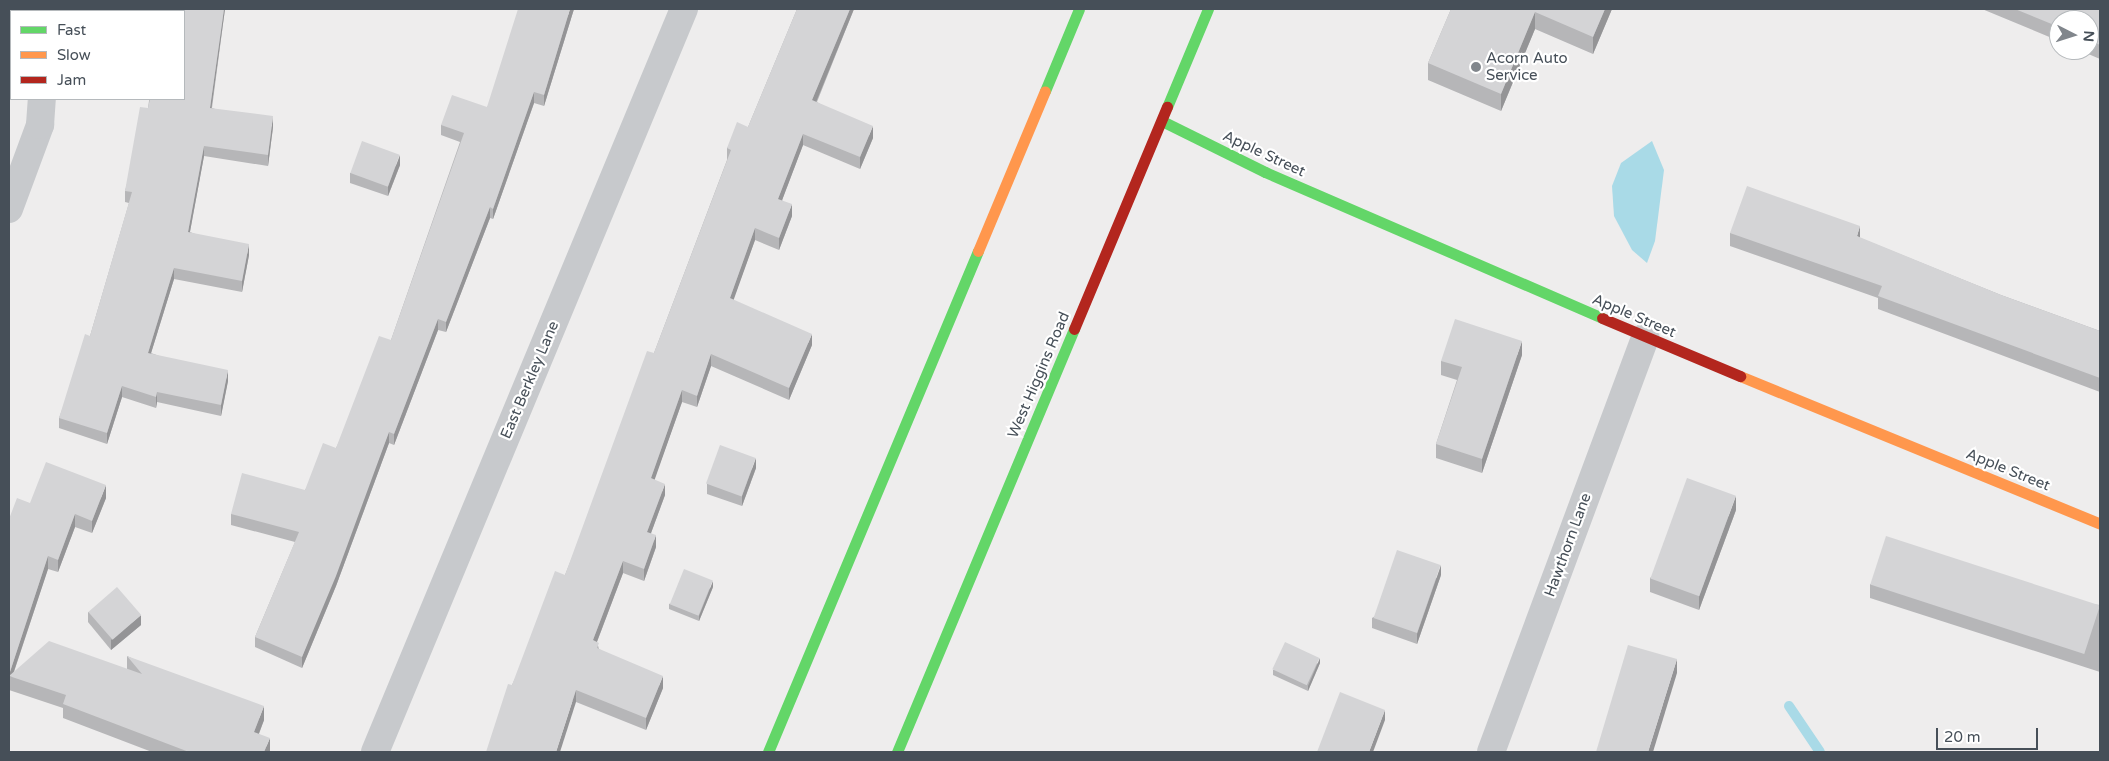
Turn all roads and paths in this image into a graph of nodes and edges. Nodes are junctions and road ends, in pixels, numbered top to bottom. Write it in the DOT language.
graph roads {
  1 [pos="684,9"];
  2 [pos="1079,9"];
  3 [pos="1208,9"];
  4 [pos="42,100"];
  5 [pos="1162,121"];
  6 [pos="9,209"];
  7 [pos="1645,337"];
  8 [pos="2100,524"];
  9 [pos="375,752"];
  10 [pos="768,752"];
  11 [pos="897,752"];
  12 [pos="1491,752"];
  1 -- 9 [label="street, East Berkley Lane"];
  2 -- 10 [label="main road"];
  3 -- 5 [label="main road, West Higgins Road"];
  4 -- 6 [label="street"];
  5 -- 7 [label="main road, Apple Street"];
  5 -- 11 [label="main road, West Higgins Road"];
  7 -- 8 [label="main road, Apple Street"];
  7 -- 12 [label="street, Hawthorn Lane"];
}
